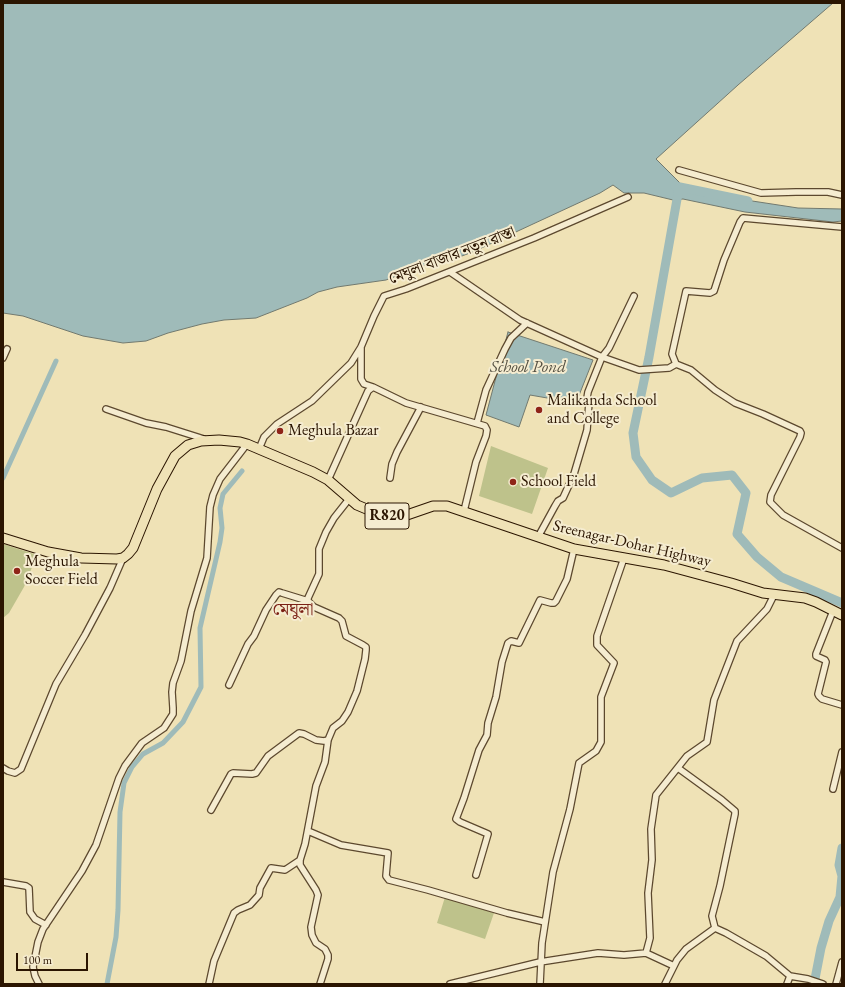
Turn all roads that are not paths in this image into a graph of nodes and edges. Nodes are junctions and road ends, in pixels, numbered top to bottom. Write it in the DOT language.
graph roads {
  1 [pos="679,170"];
  2 [pos="842,195"];
  3 [pos="628,197"];
  4 [pos="842,227"];
  5 [pos="450,272"];
  6 [pos="634,296"];
  7 [pos="527,323"];
  8 [pos="361,347"];
  9 [pos="6,349"];
  10 [pos="602,357"];
  11 [pos="3,358"];
  12 [pos="676,364"];
  13 [pos="373,387"];
  14 [pos="421,407"];
  15 [pos="106,409"];
  16 [pos="477,423"];
  17 [pos="208,441"];
  18 [pos="247,444"];
  19 [pos="259,449"];
  20 [pos="390,478"];
  21 [pos="328,480"];
  22 [pos="349,499"];
  23 [pos="464,511"];
  24 [pos="538,537"];
  25 [pos="3,538"];
  26 [pos="842,548"];
  27 [pos="574,549"];
  28 [pos="123,558"];
  29 [pos="624,558"];
  30 [pos="774,595"];
  31 [pos="308,601"];
  32 [pos="833,611"];
  33 [pos="842,615"];
  34 [pos="229,685"];
  35 [pos="842,705"];
  36 [pos="328,740"];
  37 [pos="842,752"];
  38 [pos="3,768"];
  39 [pos="678,768"];
  40 [pos="833,790"];
  41 [pos="211,810"];
  42 [pos="308,831"];
  43 [pos="300,860"];
  44 [pos="476,875"];
  45 [pos="3,882"];
  46 [pos="545,922"];
  47 [pos="46,925"];
  48 [pos="716,928"];
  49 [pos="646,953"];
  50 [pos="540,962"];
  51 [pos="842,962"];
  52 [pos="674,966"];
  53 [pos="790,976"];
  54 [pos="40,984"];
  55 [pos="209,984"];
  56 [pos="320,984"];
  57 [pos="450,984"];
  58 [pos="540,984"];
  59 [pos="665,984"];
  60 [pos="787,984"];
  61 [pos="823,984"];
  62 [pos="836,984"];
  1 -- 2 [label="street"];
  3 -- 5 [label="street, মেঘুলা বাজার নতুন রাস্তা"];
  4 -- 12 [label="street"];
  5 -- 7 [label="street"];
  5 -- 8 [label="street, মেঘুলা বাজার নতুন রাস্তা"];
  6 -- 10 [label="street"];
  7 -- 10 [label="street"];
  7 -- 16 [label="street"];
  8 -- 13 [label="street"];
  8 -- 19 [label="street, মেঘুলা বাজার নতুন রাস্তা"];
  9 -- 11 [label="street"];
  10 -- 12 [label="street"];
  10 -- 24 [label="street"];
  12 -- 26 [label="street"];
  13 -- 14 [label="street"];
  13 -- 21 [label="street"];
  14 -- 16 [label="street"];
  14 -- 20 [label="street"];
  15 -- 17 [label="street"];
  16 -- 23 [label="street"];
  17 -- 18 [label="main road, Sreenagar-Dohar Highway / R820"];
  17 -- 28 [label="main road, Sreenagar-Dohar Highway / R820"];
  18 -- 19 [label="main road, Sreenagar-Dohar Highway / R820"];
  18 -- 47 [label="street"];
  19 -- 21 [label="main road, Sreenagar-Dohar Highway / R820"];
  21 -- 22 [label="main road, Sreenagar-Dohar Highway / R820"];
  22 -- 23 [label="main road, Sreenagar-Dohar Highway / R820"];
  22 -- 31 [label="street"];
  23 -- 24 [label="main road, Sreenagar-Dohar Highway / R820"];
  24 -- 27 [label="main road, Sreenagar-Dohar Highway / R820"];
  25 -- 28 [label="main road"];
  27 -- 29 [label="main road, Sreenagar-Dohar Highway / R820"];
  27 -- 44 [label="street"];
  28 -- 38 [label="street"];
  29 -- 30 [label="main road, Sreenagar-Dohar Highway / R820"];
  29 -- 46 [label="street"];
  30 -- 32 [label="main road, Sreenagar-Dohar Highway / R820"];
  30 -- 39 [label="street"];
  31 -- 34 [label="street"];
  31 -- 36 [label="street"];
  32 -- 33 [label="main road, Sreenagar-Dohar Highway / R820"];
  32 -- 35 [label="street"];
  36 -- 41 [label="street"];
  36 -- 42 [label="street"];
  37 -- 40 [label="street"];
  39 -- 48 [label="street"];
  39 -- 49 [label="street"];
  42 -- 43 [label="street"];
  42 -- 46 [label="street"];
  43 -- 55 [label="street"];
  43 -- 56 [label="street"];
  45 -- 47 [label="street"];
  46 -- 50 [label="street"];
  47 -- 54 [label="street"];
  48 -- 52 [label="street"];
  48 -- 53 [label="street"];
  49 -- 50 [label="street"];
  49 -- 52 [label="street"];
  50 -- 57 [label="street"];
  50 -- 58 [label="street"];
  51 -- 62 [label="street"];
  52 -- 59 [label="street"];
  53 -- 60 [label="street"];
  53 -- 61 [label="street"];
}
